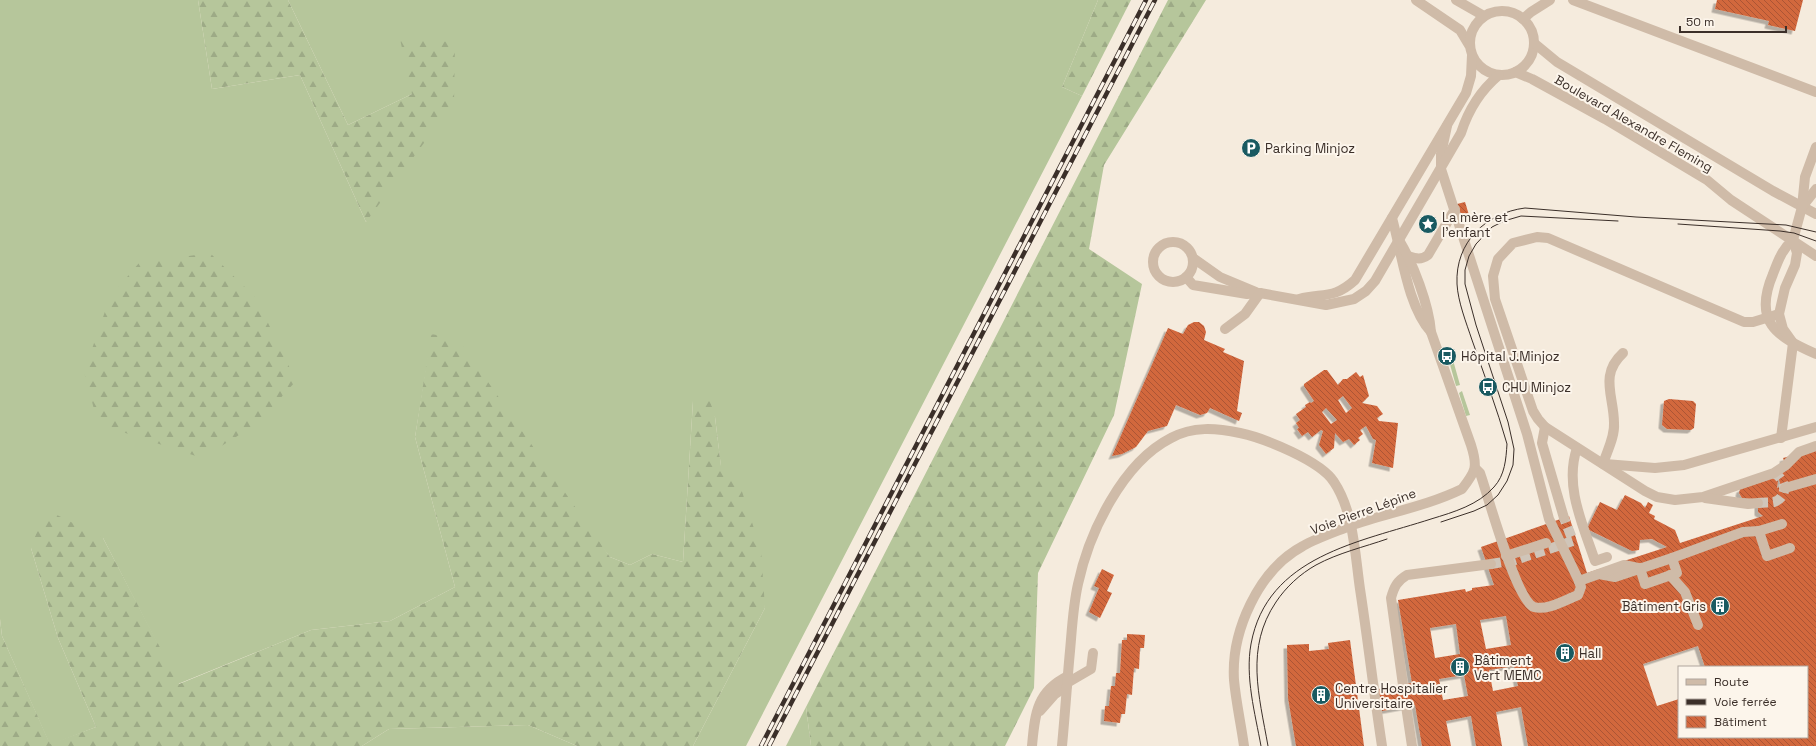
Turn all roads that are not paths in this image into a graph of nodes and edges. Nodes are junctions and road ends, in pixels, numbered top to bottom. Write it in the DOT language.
graph roads {
  1 [pos="1416,0"];
  2 [pos="1456,0"];
  3 [pos="1550,0"];
  4 [pos="1573,0"];
  5 [pos="1484,16"];
  6 [pos="1523,19"];
  7 [pos="1534,43"];
  8 [pos="1470,45"];
  9 [pos="1472,56"];
  10 [pos="1515,72"];
  11 [pos="1499,75"];
  12 [pos="1816,92"];
  13 [pos="1447,126"];
  14 [pos="1816,148"];
  15 [pos="1441,169"];
  16 [pos="1816,189"];
  17 [pos="1802,207"];
  18 [pos="1455,210"];
  19 [pos="1816,210"];
  20 [pos="1816,214"];
  21 [pos="1392,218"];
  22 [pos="1399,240"];
  23 [pos="1793,240"];
  24 [pos="1408,256"];
  25 [pos="1816,256"];
  26 [pos="1193,258"];
  27 [pos="1402,265"];
  28 [pos="1383,268"];
  29 [pos="1186,277"];
  30 [pos="1260,293"];
  31 [pos="1299,299"];
  32 [pos="1485,306"];
  33 [pos="1779,314"];
  34 [pos="1502,318"];
  35 [pos="1766,318"];
  36 [pos="1225,329"];
  37 [pos="1431,332"];
  38 [pos="1792,343"];
  39 [pos="1624,353"];
  40 [pos="1816,354"];
  41 [pos="1545,427"];
  42 [pos="1816,427"];
  43 [pos="1781,438"];
  44 [pos="1816,446"];
  45 [pos="1577,448"];
  46 [pos="1603,464"];
  47 [pos="1475,468"];
  48 [pos="1816,479"];
  49 [pos="1785,488"];
  50 [pos="1703,497"];
  51 [pos="1758,503"];
  52 [pos="1564,518"];
  53 [pos="1782,524"];
  54 [pos="1350,526"];
  55 [pos="1759,532"];
  56 [pos="1546,543"];
  57 [pos="1790,548"];
  58 [pos="1506,556"];
  59 [pos="1607,557"];
  60 [pos="1672,558"];
  61 [pos="1491,564"];
  62 [pos="1640,568"];
  63 [pos="1670,575"];
  64 [pos="1579,581"];
  65 [pos="1698,625"];
  66 [pos="1093,653"];
  67 [pos="1067,681"];
  68 [pos="1403,685"];
  69 [pos="1406,706"];
  70 [pos="1032,746"];
  71 [pos="1062,746"];
  72 [pos="1244,746"];
  73 [pos="1382,746"];
  74 [pos="1412,746"];
  1 -- 8 [label="street"];
  2 -- 5 [label="street"];
  3 -- 6 [label="street"];
  4 -- 12 [label="street"];
  5 -- 6 [label="street"];
  5 -- 8 [label="street"];
  6 -- 7 [label="street"];
  7 -- 10 [label="street"];
  7 -- 17 [label="street, Boulevard Alexandre Fleming"];
  8 -- 9 [label="street"];
  9 -- 11 [label="street"];
  9 -- 13 [label="street"];
  10 -- 11 [label="street"];
  10 -- 23 [label="street, Boulevard Alexandre Fleming"];
  11 -- 15 [label="street"];
  13 -- 15 [label="street"];
  13 -- 21 [label="street"];
  14 -- 17 [label="street"];
  15 -- 18 [label="street"];
  15 -- 22 [label="street"];
  16 -- 17 [label="street"];
  17 -- 19 [label="street"];
  17 -- 20 [label="street, Boulevard Alexandre Fleming"];
  17 -- 23 [label="street"];
  18 -- 24 [label="street"];
  18 -- 32 [label="street"];
  21 -- 22 [label="street"];
  21 -- 31 [label="street"];
  22 -- 24 [label="street"];
  22 -- 27 [label="street"];
  22 -- 28 [label="street"];
  23 -- 25 [label="street, Boulevard Alexandre Fleming"];
  23 -- 33 [label="street"];
  23 -- 35 [label="street"];
  24 -- 37 [label="street"];
  26 -- 29 [label="street"];
  26 -- 29 [label="street"];
  26 -- 30 [label="street"];
  27 -- 28 [label="street"];
  27 -- 37 [label="street"];
  28 -- 31 [label="street"];
  29 -- 30 [label="street"];
  30 -- 31 [label="street"];
  30 -- 36 [label="street"];
  32 -- 34 [label="street"];
  32 -- 64 [label="street"];
  33 -- 35 [label="street"];
  33 -- 38 [label="street"];
  34 -- 35 [label="street"];
  34 -- 41 [label="street"];
  35 -- 38 [label="street"];
  37 -- 47 [label="street"];
  38 -- 40 [label="street"];
  38 -- 43 [label="street"];
  39 -- 46 [label="street"];
  41 -- 45 [label="street"];
  41 -- 52 [label="street"];
  42 -- 43 [label="street"];
  43 -- 46 [label="street"];
  44 -- 50 [label="street"];
  45 -- 46 [label="street"];
  45 -- 59 [label="street"];
  46 -- 50 [label="street"];
  47 -- 54 [label="street, Voie Pierre Lépine"];
  47 -- 58 [label="street"];
  48 -- 49 [label="street"];
  50 -- 51 [label="street"];
  53 -- 55 [label="street"];
  54 -- 67 [label="street"];
  54 -- 72 [label="street, Voie Pierre Lépine"];
  54 -- 73 [label="street"];
  55 -- 57 [label="street"];
  55 -- 60 [label="street"];
  56 -- 58 [label="street"];
  58 -- 64 [label="street"];
  60 -- 62 [label="street"];
  60 -- 63 [label="street"];
  61 -- 68 [label="street"];
  62 -- 63 [label="street"];
  62 -- 64 [label="street"];
  63 -- 65 [label="street"];
  66 -- 67 [label="street"];
  67 -- 70 [label="street"];
  67 -- 71 [label="street"];
  69 -- 74 [label="street"];
}
